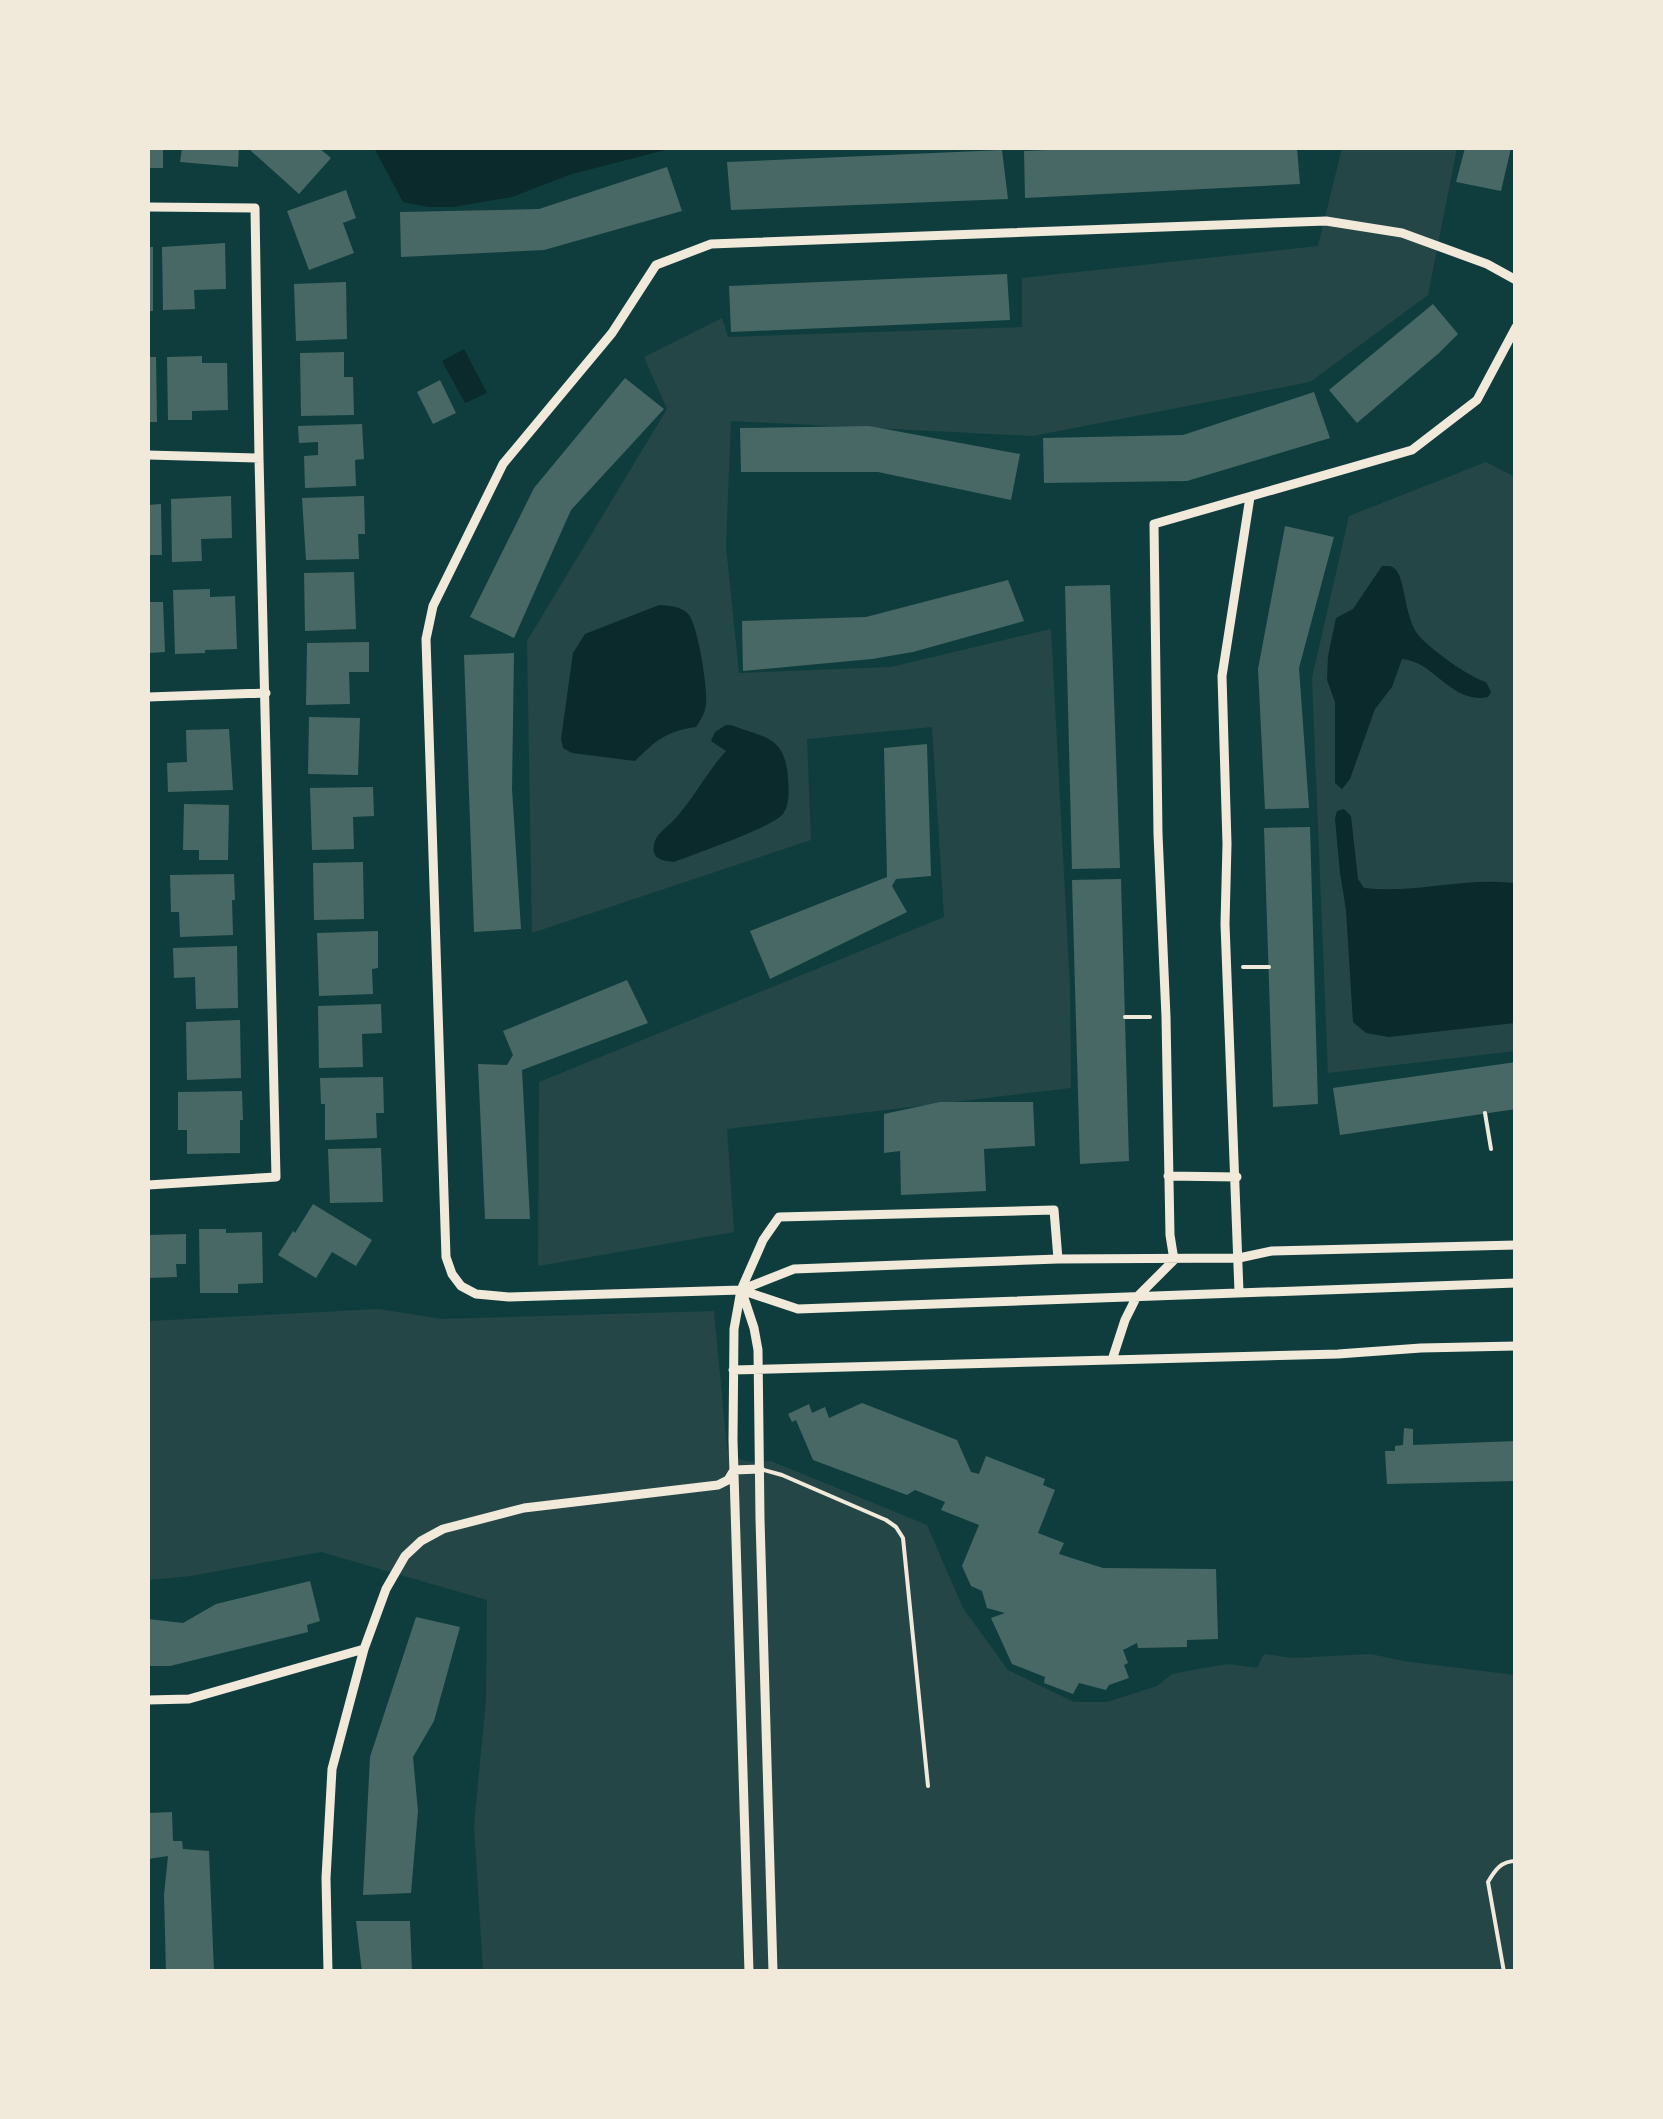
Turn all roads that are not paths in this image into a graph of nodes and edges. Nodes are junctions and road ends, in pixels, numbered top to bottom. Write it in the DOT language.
graph roads {
  1 [pos="148,207"];
  2 [pos="1516,280"];
  3 [pos="1516,327"];
  4 [pos="148,455"];
  5 [pos="259,458"];
  6 [pos="1250,497"];
  7 [pos="266,693"];
  8 [pos="148,697"];
  9 [pos="1168,1176"];
  10 [pos="1236,1177"];
  11 [pos="148,1186"];
  12 [pos="1516,1245"];
  13 [pos="1239,1258"];
  14 [pos="1058,1259"];
  15 [pos="1174,1260"];
  16 [pos="1516,1283"];
  17 [pos="741,1290"];
  18 [pos="1239,1292"];
  19 [pos="1136,1298"];
  20 [pos="1516,1346"];
  21 [pos="1112,1360"];
  22 [pos="758,1369"];
  23 [pos="733,1370"];
  24 [pos="760,1469"];
  25 [pos="734,1470"];
  26 [pos="364,1649"];
  27 [pos="148,1700"];
  28 [pos="928,1786"];
  29 [pos="328,1972"];
  30 [pos="749,1972"];
  31 [pos="773,1972"];
  1 -- 5 [label="street"];
  2 -- 17 [label="street"];
  3 -- 6 [label="street"];
  4 -- 5 [label="street"];
  5 -- 7 [label="street"];
  6 -- 9 [label="street"];
  6 -- 10 [label="street"];
  7 -- 8 [label="street"];
  7 -- 11 [label="street"];
  9 -- 10 [label="street"];
  9 -- 15 [label="street"];
  10 -- 13 [label="street"];
  12 -- 13 [label="street"];
  13 -- 15 [label="street"];
  13 -- 18 [label="street"];
  14 -- 15 [label="street"];
  14 -- 17 [label="street"];
  14 -- 17 [label="street"];
  15 -- 19 [label="street"];
  16 -- 18 [label="street"];
  17 -- 19 [label="street"];
  17 -- 22 [label="street"];
  17 -- 23 [label="street"];
  18 -- 19 [label="street"];
  19 -- 21 [label="street"];
  20 -- 21 [label="street"];
  21 -- 22 [label="street"];
  22 -- 23 [label="street"];
  22 -- 24 [label="street"];
  23 -- 25 [label="street"];
  24 -- 25 [label="street"];
  24 -- 28 [label="lane"];
  24 -- 31 [label="street"];
  25 -- 26 [label="street"];
  25 -- 30 [label="street"];
  26 -- 27 [label="street"];
  26 -- 29 [label="street"];
}
